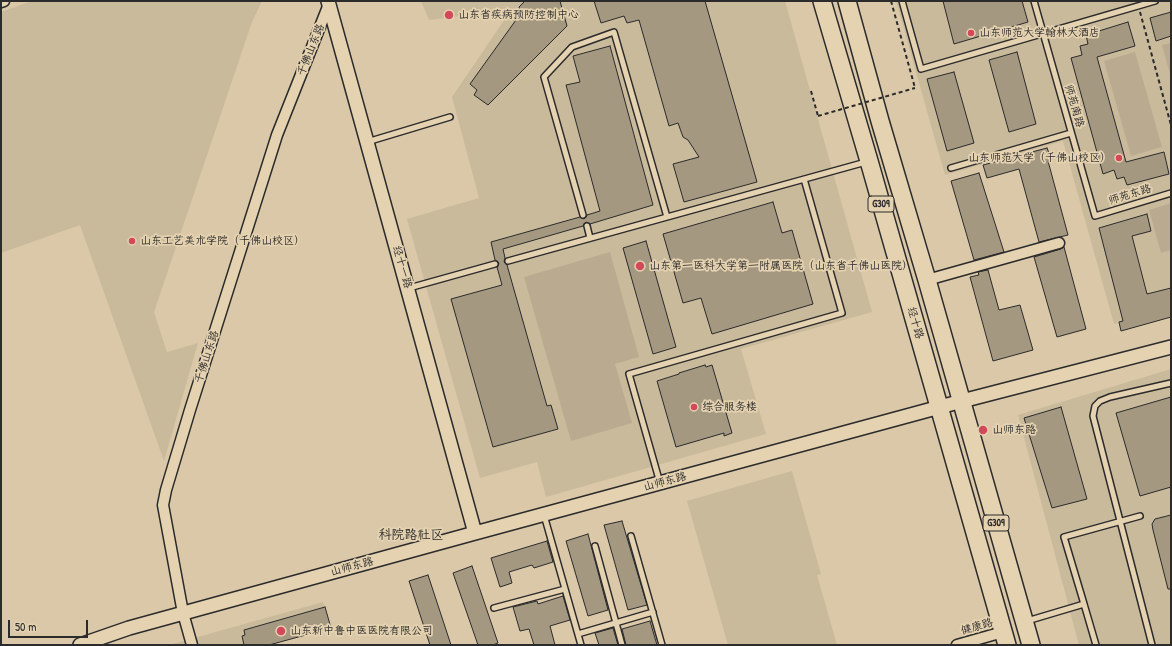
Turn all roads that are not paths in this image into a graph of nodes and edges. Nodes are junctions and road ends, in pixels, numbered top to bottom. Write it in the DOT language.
graph roads {
  1 [pos="822,1"];
  2 [pos="847,1"];
  3 [pos="902,1"];
  4 [pos="1034,1"];
  5 [pos="1155,1"];
  6 [pos="328,3"];
  7 [pos="1137,4"];
  8 [pos="1043,33"];
  9 [pos="450,117"];
  10 [pos="1071,133"];
  11 [pos="367,142"];
  12 [pos="869,161"];
  13 [pos="951,168"];
  14 [pos="804,179"];
  15 [pos="1171,193"];
  16 [pos="583,214"];
  17 [pos="1095,216"];
  18 [pos="667,217"];
  19 [pos="587,226"];
  20 [pos="590,238"];
  21 [pos="1059,243"];
  22 [pos="508,261"];
  23 [pos="495,264"];
  24 [pos="927,280"];
  25 [pos="408,289"];
  26 [pos="1171,347"];
  27 [pos="1171,383"];
  28 [pos="962,401"];
  29 [pos="939,407"];
  30 [pos="660,484"];
  31 [pos="544,515"];
  32 [pos="1140,516"];
  33 [pos="1120,521"];
  34 [pos="475,533"];
  35 [pos="631,536"];
  36 [pos="595,546"];
  37 [pos="565,589"];
  38 [pos="1084,604"];
  39 [pos="494,608"];
  40 [pos="653,612"];
  41 [pos="183,613"];
  42 [pos="1024,622"];
  43 [pos="616,623"];
  44 [pos="578,634"];
  45 [pos="1005,638"];
  46 [pos="80,645"];
  47 [pos="192,645"];
  48 [pos="581,645"];
  49 [pos="622,645"];
  50 [pos="662,645"];
  51 [pos="957,645"];
  52 [pos="1031,645"];
  53 [pos="1096,645"];
  54 [pos="1152,645"];
  1 -- 12 [label="highway, 经十路 / G309"];
  2 -- 24 [label="highway, G309"];
  3 -- 8 [label="lane"];
  4 -- 8 [label="lane, 师苑南路"];
  5 -- 7 [label="lane"];
  6 -- 11 [label="main road, 经十一路"];
  6 -- 41 [label="street, 千佛山东路"];
  7 -- 8 [label="lane"];
  8 -- 10 [label="lane, 师苑南路"];
  9 -- 11 [label="lane"];
  10 -- 13 [label="lane"];
  10 -- 17 [label="lane, 师苑南路"];
  11 -- 25 [label="main road, 经十一路"];
  12 -- 14 [label="lane"];
  12 -- 29 [label="highway, 经十路 / G309"];
  14 -- 18 [label="lane"];
  14 -- 30 [label="lane"];
  15 -- 17 [label="lane, 师苑东路"];
  16 -- 18 [label="lane"];
  18 -- 20 [label="lane"];
  19 -- 20 [label="lane"];
  20 -- 22 [label="lane"];
  21 -- 24 [label="street"];
  23 -- 25 [label="lane"];
  24 -- 28 [label="highway, G309"];
  25 -- 34 [label="main road, 经十一路"];
  26 -- 28 [label="main road, 山师东路"];
  27 -- 33 [label="lane"];
  28 -- 29 [label="main road, 山师东路"];
  28 -- 42 [label="highway, G309"];
  29 -- 30 [label="main road, 山师东路"];
  29 -- 45 [label="highway, 经十路 / G309"];
  30 -- 31 [label="main road, 山师东路"];
  31 -- 34 [label="main road, 山师东路"];
  31 -- 37 [label="lane"];
  32 -- 33 [label="lane"];
  33 -- 38 [label="lane"];
  33 -- 54 [label="lane"];
  34 -- 41 [label="main road, 山师东路"];
  35 -- 40 [label="lane"];
  36 -- 43 [label="lane"];
  37 -- 39 [label="lane"];
  37 -- 44 [label="lane"];
  38 -- 42 [label="lane"];
  38 -- 53 [label="lane"];
  40 -- 43 [label="lane"];
  40 -- 50 [label="lane"];
  41 -- 46 [label="main road"];
  41 -- 47 [label="street, 千佛山东路"];
  42 -- 52 [label="highway, G309"];
  43 -- 44 [label="lane"];
  43 -- 49 [label="lane"];
  44 -- 48 [label="lane"];
  45 -- 51 [label="street, 健康路"];
}
